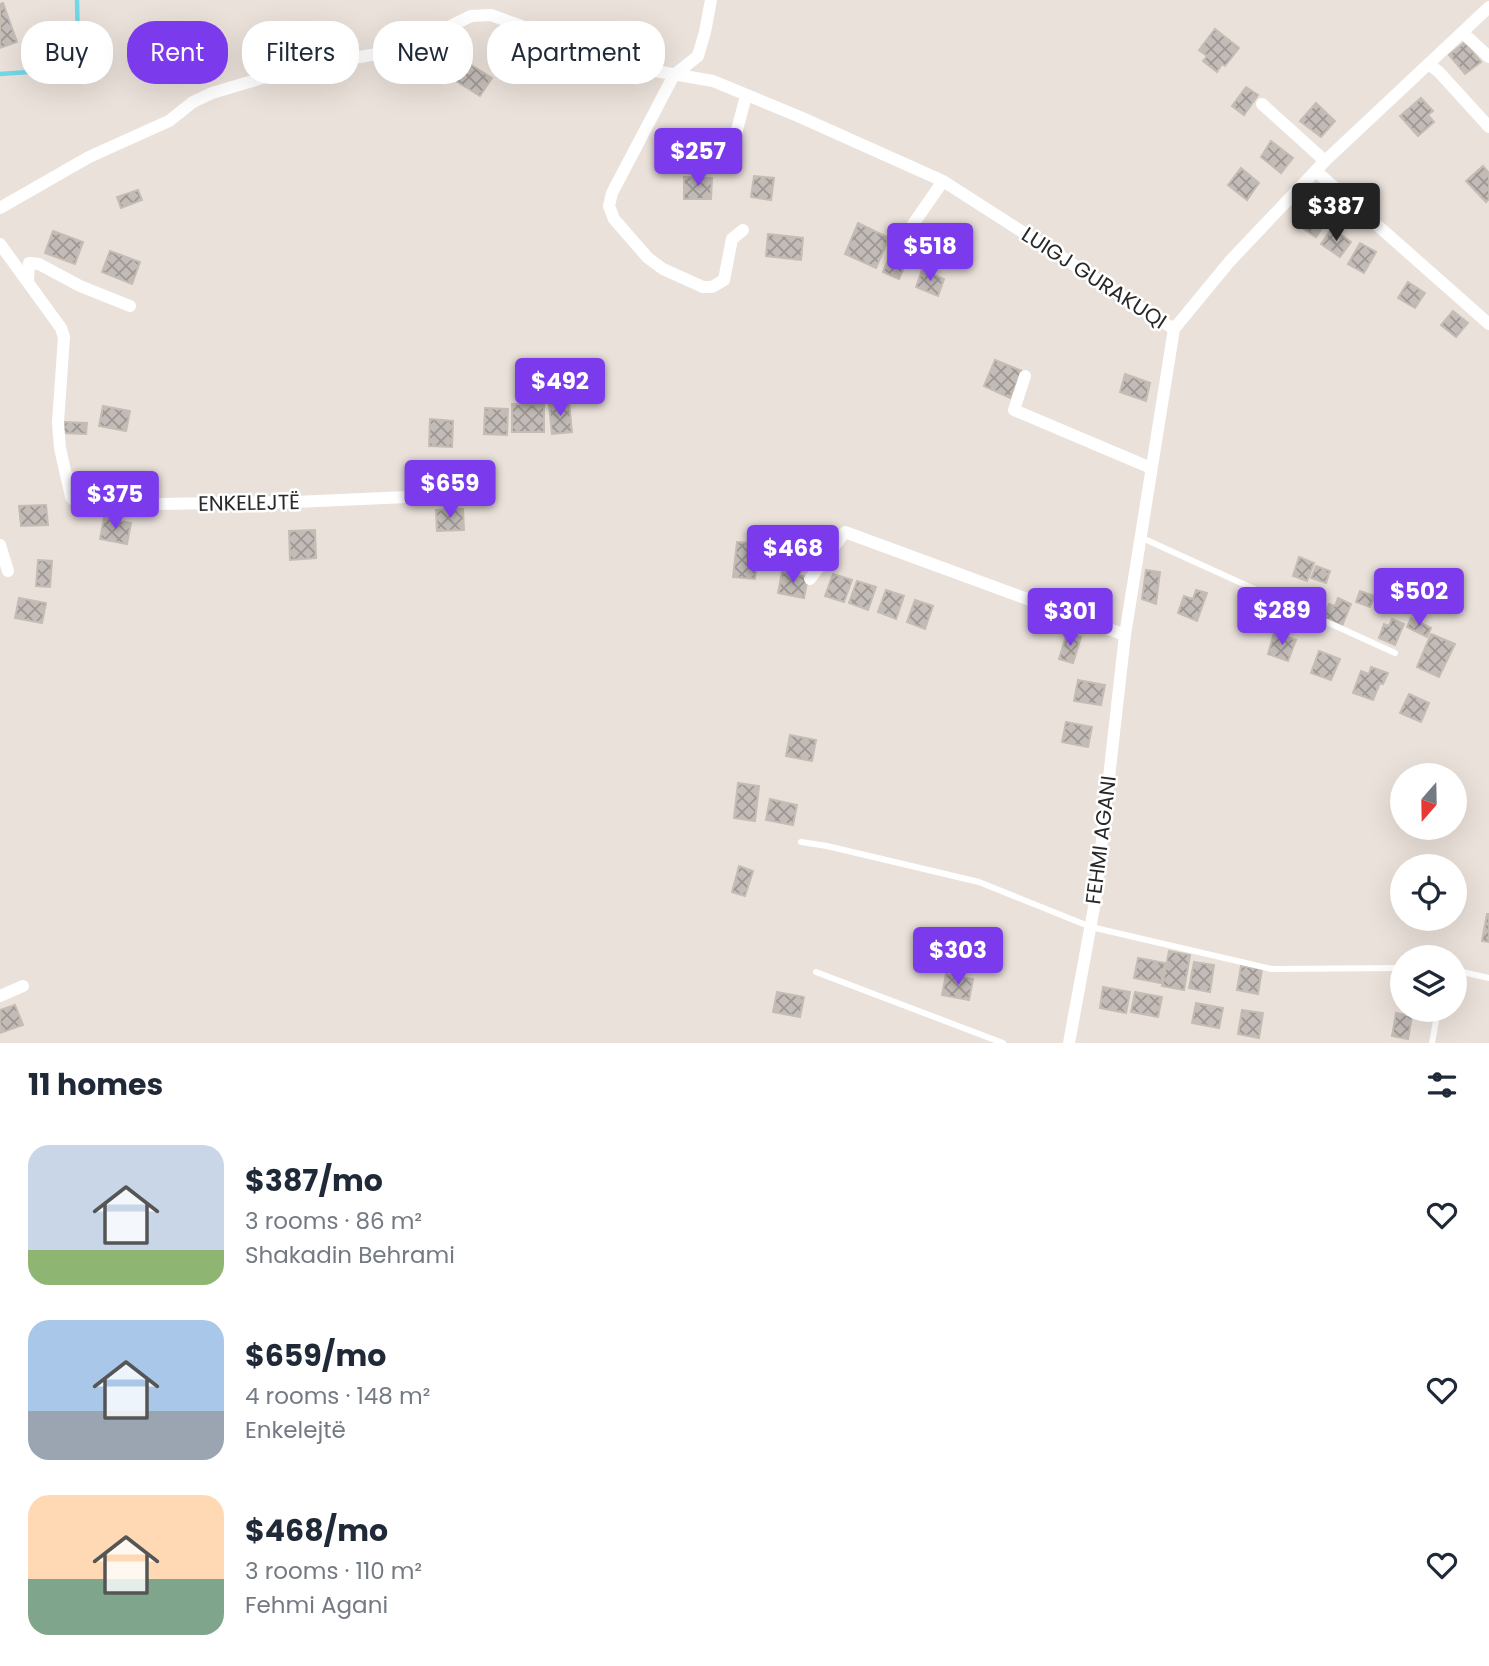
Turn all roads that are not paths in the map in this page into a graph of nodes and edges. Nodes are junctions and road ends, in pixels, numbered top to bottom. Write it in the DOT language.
graph roads {
  1 [pos="711,0"];
  2 [pos="1489,8"];
  3 [pos="1463,33"];
  4 [pos="698,56"];
  5 [pos="1489,57"];
  6 [pos="1430,65"];
  7 [pos="674,75"];
  8 [pos="702,79"];
  9 [pos="746,96"];
  10 [pos="1262,104"];
  11 [pos="1489,127"];
  12 [pos="730,156"];
  13 [pos="1325,162"];
  14 [pos="1317,172"];
  15 [pos="943,181"];
  16 [pos="0,208"];
  17 [pos="743,230"];
  18 [pos="907,233"];
  19 [pos="0,244"];
  20 [pos="28,281"];
  21 [pos="130,306"];
  22 [pos="1489,324"];
  23 [pos="1174,329"];
  24 [pos="1025,376"];
  25 [pos="1152,468"];
  26 [pos="407,497"];
  27 [pos="1140,537"];
  28 [pos="0,545"];
  29 [pos="8,571"];
  30 [pos="810,579"];
  31 [pos="1125,635"];
  32 [pos="1395,653"];
  33 [pos="801,842"];
  34 [pos="1091,927"];
  35 [pos="1390,968"];
  36 [pos="816,972"];
  37 [pos="1467,973"];
  38 [pos="1489,978"];
  39 [pos="23,986"];
  40 [pos="0,996"];
  41 [pos="1436,1022"];
  42 [pos="1003,1043"];
  43 [pos="1069,1043"];
  44 [pos="1432,1043"];
  1 -- 4 [label="street"];
  2 -- 3 [label="street"];
  3 -- 5 [label="street"];
  3 -- 6 [label="street"];
  4 -- 7 [label="street"];
  4 -- 8 [label="street"];
  6 -- 11 [label="street"];
  6 -- 13 [label="street"];
  7 -- 8 [label="street, LUIGJ GURAKUQI"];
  7 -- 16 [label="street, LUIGJ GURAKUQI"];
  7 -- 17 [label="street"];
  8 -- 9 [label="street, LUIGJ GURAKUQI"];
  9 -- 12 [label="street"];
  9 -- 15 [label="street, LUIGJ GURAKUQI"];
  10 -- 13 [label="street"];
  13 -- 14 [label="street"];
  14 -- 22 [label="street"];
  14 -- 23 [label="street"];
  15 -- 18 [label="street"];
  15 -- 23 [label="street, LUIGJ GURAKUQI"];
  19 -- 20 [label="street, ENKELEJTË"];
  20 -- 21 [label="street"];
  20 -- 26 [label="street, ENKELEJTË"];
  23 -- 25 [label="street, FEHMI AGANI"];
  24 -- 25 [label="street"];
  25 -- 27 [label="street, FEHMI AGANI"];
  27 -- 31 [label="street, FEHMI AGANI"];
  27 -- 32 [label="lane"];
  28 -- 29 [label="street"];
  30 -- 31 [label="street"];
  31 -- 34 [label="street, FEHMI AGANI"];
  33 -- 34 [label="lane"];
  34 -- 35 [label="lane"];
  34 -- 43 [label="street, FEHMI AGANI"];
  36 -- 42 [label="lane"];
  37 -- 38 [label="lane"];
  39 -- 40 [label="street"];
  41 -- 44 [label="lane"];
}
